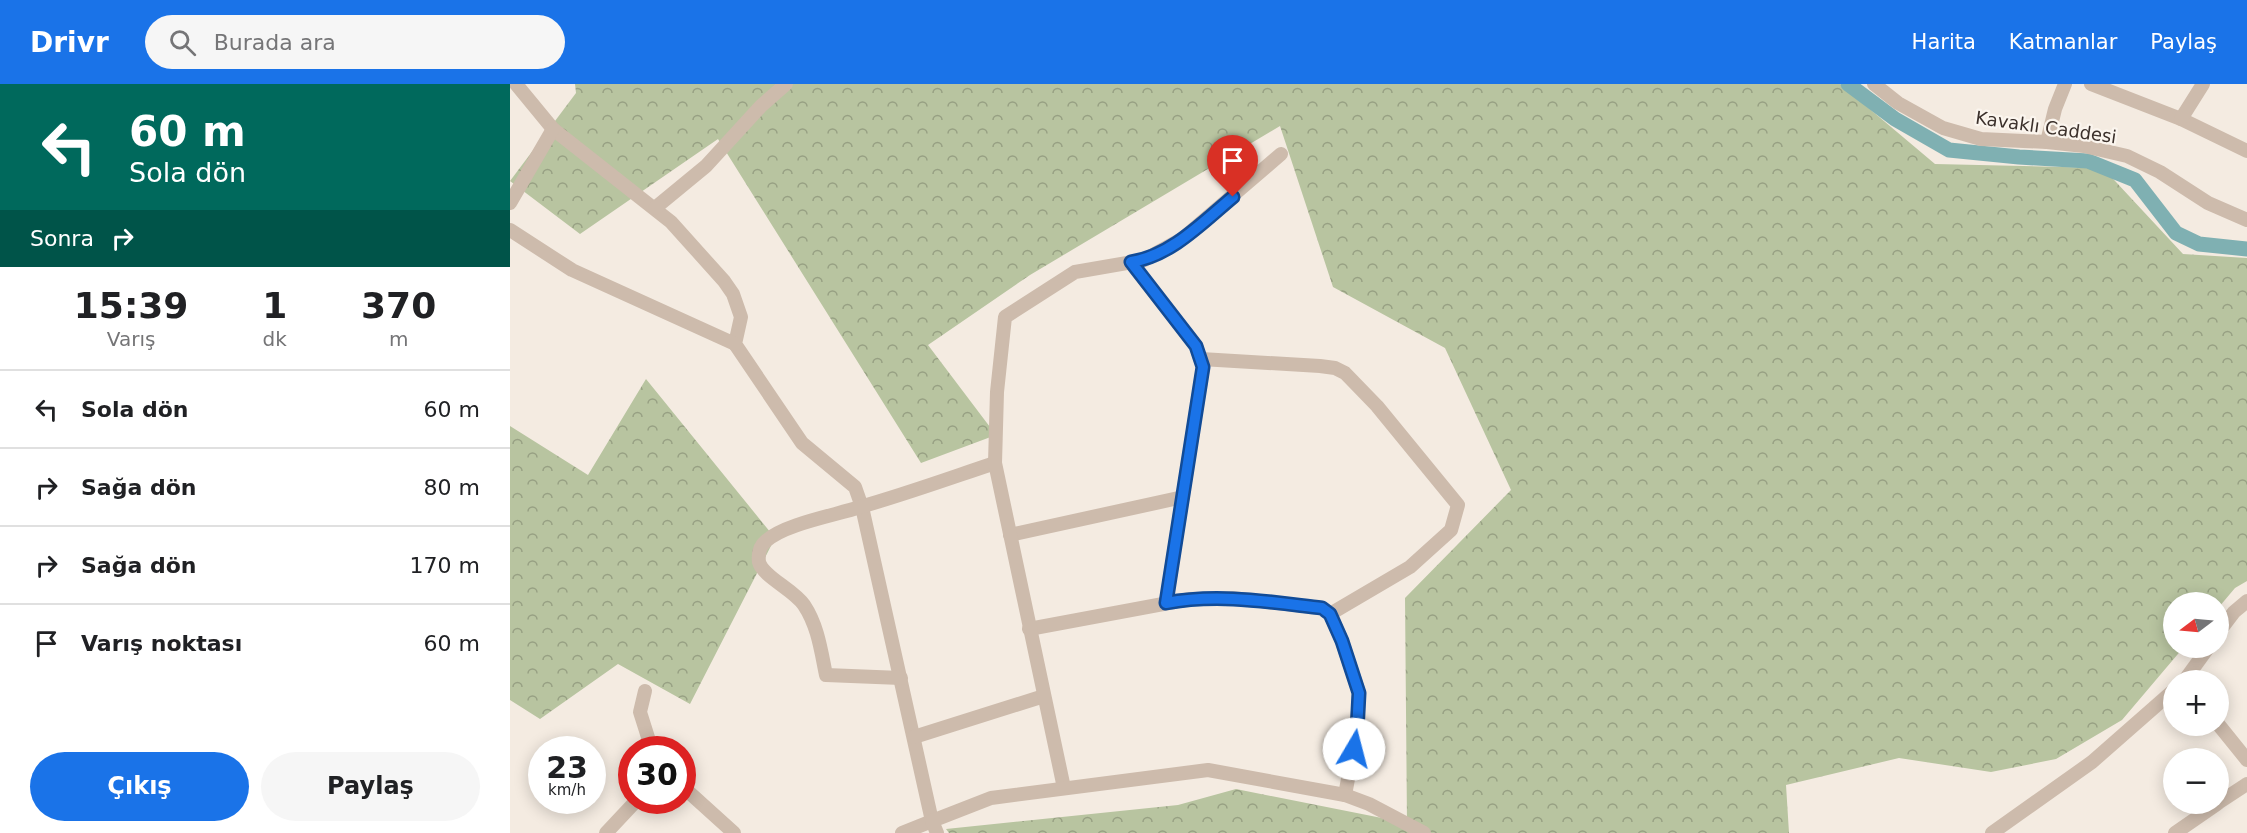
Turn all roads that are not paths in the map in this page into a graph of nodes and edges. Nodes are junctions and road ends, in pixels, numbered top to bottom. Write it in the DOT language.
graph roads {
  1 [pos="516,84"];
  2 [pos="786,84"];
  3 [pos="1874,84"];
  4 [pos="2065,84"];
  5 [pos="2091,84"];
  6 [pos="2203,84"];
  7 [pos="2181,119"];
  8 [pos="553,129"];
  9 [pos="2047,142"];
  10 [pos="2247,151"];
  11 [pos="1281,154"];
  12 [pos="510,203"];
  13 [pos="655,208"];
  14 [pos="2247,220"];
  15 [pos="510,230"];
  16 [pos="1131,262"];
  17 [pos="735,344"];
  18 [pos="1201,359"];
  19 [pos="995,463"];
  20 [pos="1183,497"];
  21 [pos="862,507"];
  22 [pos="1010,535"];
  23 [pos="2247,601"];
  24 [pos="1166,603"];
  25 [pos="1330,614"];
  26 [pos="2229,619"];
  27 [pos="1029,629"];
  28 [pos="901,678"];
  29 [pos="645,691"];
  30 [pos="1044,696"];
  31 [pos="2163,700"];
  32 [pos="648,736"];
  33 [pos="2228,736"];
  34 [pos="914,737"];
  35 [pos="2247,760"];
  36 [pos="2247,784"];
  37 [pos="1064,788"];
  38 [pos="1345,795"];
  39 [pos="2229,796"];
  40 [pos="696,799"];
  41 [pos="624,814"];
  42 [pos="2204,814"];
  43 [pos="935,827"];
  44 [pos="2180,831"];
  45 [pos="606,833"];
  46 [pos="734,833"];
  47 [pos="902,833"];
  48 [pos="1424,833"];
  49 [pos="1992,833"];
  1 -- 8 [label="street"];
  2 -- 13 [label="street"];
  3 -- 9 [label="street, Kavaklı Caddesi"];
  4 -- 9 [label="street"];
  5 -- 7 [label="street"];
  6 -- 7 [label="street"];
  7 -- 10 [label="street"];
  8 -- 12 [label="street"];
  8 -- 13 [label="street"];
  9 -- 14 [label="street, Kavaklı Caddesi"];
  11 -- 16 [label="street"];
  13 -- 17 [label="street"];
  15 -- 17 [label="street"];
  16 -- 18 [label="street"];
  16 -- 19 [label="street"];
  17 -- 21 [label="street"];
  18 -- 20 [label="street"];
  18 -- 25 [label="street"];
  19 -- 21 [label="street"];
  19 -- 22 [label="street"];
  20 -- 22 [label="street"];
  20 -- 24 [label="street"];
  21 -- 28 [label="street"];
  21 -- 28 [label="street"];
  22 -- 27 [label="street"];
  23 -- 26 [label="street"];
  24 -- 25 [label="street"];
  24 -- 27 [label="street"];
  25 -- 38 [label="street"];
  27 -- 30 [label="street"];
  28 -- 34 [label="street"];
  29 -- 32 [label="street"];
  30 -- 34 [label="street"];
  30 -- 37 [label="street"];
  31 -- 49 [label="street"];
  33 -- 35 [label="street"];
  34 -- 43 [label="street"];
  36 -- 39 [label="street"];
  37 -- 38 [label="street"];
  37 -- 43 [label="street"];
  38 -- 48 [label="street"];
  40 -- 46 [label="street"];
  41 -- 45 [label="street"];
  42 -- 44 [label="street"];
  43 -- 47 [label="street"];
}
